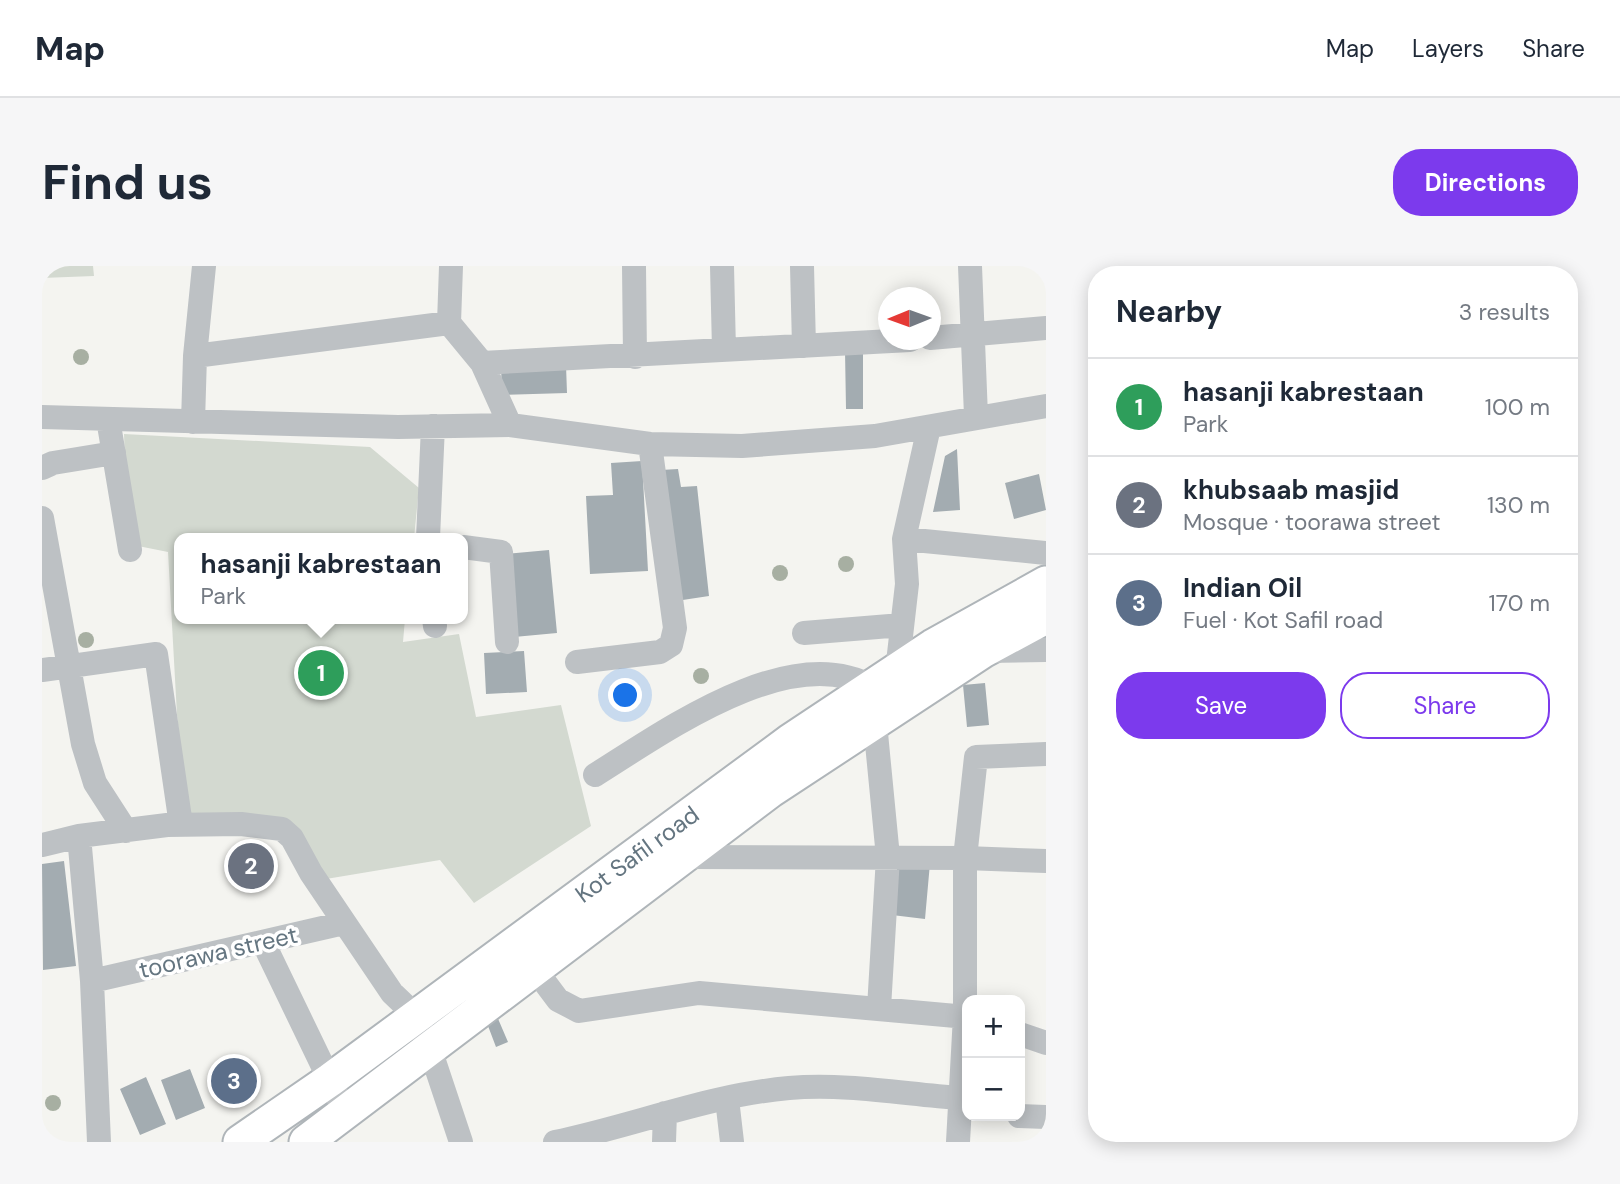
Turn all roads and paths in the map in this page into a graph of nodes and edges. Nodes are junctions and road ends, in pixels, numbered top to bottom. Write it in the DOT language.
graph roads {
  1 [pos="204,266"];
  2 [pos="451,266"];
  3 [pos="634,266"];
  4 [pos="722,266"];
  5 [pos="802,266"];
  6 [pos="970,266"];
  7 [pos="449,323"];
  8 [pos="1046,328"];
  9 [pos="972,336"];
  10 [pos="941,337"];
  11 [pos="878,342"];
  12 [pos="804,346"];
  13 [pos="724,349"];
  14 [pos="195,356"];
  15 [pos="635,357"];
  16 [pos="481,363"];
  17 [pos="1046,406"];
  18 [pos="976,416"];
  19 [pos="42,417"];
  20 [pos="108,419"];
  21 [pos="193,422"];
  22 [pos="510,425"];
  23 [pos="433,426"];
  24 [pos="929,428"];
  25 [pos="650,444"];
  26 [pos="114,453"];
  27 [pos="42,468"];
  28 [pos="42,518"];
  29 [pos="428,533"];
  30 [pos="904,539"];
  31 [pos="468,548"];
  32 [pos="130,550"];
  33 [pos="1046,553"];
  34 [pos="1046,583"];
  35 [pos="1046,617"];
  36 [pos="902,625"];
  37 [pos="804,633"];
  38 [pos="507,642"];
  39 [pos="1046,650"];
  40 [pos="982,651"];
  41 [pos="577,662"];
  42 [pos="69,668"];
  43 [pos="42,670"];
  44 [pos="893,686"];
  45 [pos="875,723"];
  46 [pos="1046,754"];
  47 [pos="595,775"];
  48 [pos="181,825"];
  49 [pos="126,831"];
  50 [pos="79,836"];
  51 [pos="42,845"];
  52 [pos="686,857"];
  53 [pos="888,857"];
  54 [pos="965,858"];
  55 [pos="1046,861"];
  56 [pos="344,923"];
  57 [pos="263,942"];
  58 [pos="534,968"];
  59 [pos="92,981"];
  60 [pos="966,995"];
  61 [pos="879,1008"];
  62 [pos="415,1015"];
  63 [pos="962,1017"];
  64 [pos="1025,1036"];
  65 [pos="1046,1043"];
  66 [pos="429,1046"];
  67 [pos="330,1080"];
  68 [pos="727,1099"];
  69 [pos="962,1108"];
  70 [pos="345,1112"];
  71 [pos="665,1113"];
  72 [pos="1025,1116"];
  73 [pos="1046,1117"];
  74 [pos="99,1142"];
  75 [pos="240,1142"];
  76 [pos="306,1142"];
  77 [pos="461,1142"];
  78 [pos="555,1142"];
  79 [pos="664,1142"];
  80 [pos="732,1142"];
  81 [pos="958,1142"];
  1 -- 14 [label="street"];
  2 -- 7 [label="street"];
  3 -- 15 [label="street"];
  4 -- 13 [label="street"];
  5 -- 12 [label="street"];
  6 -- 9 [label="street"];
  7 -- 14 [label="street"];
  7 -- 16 [label="street"];
  8 -- 9 [label="street"];
  9 -- 10 [label="street"];
  9 -- 18 [label="street"];
  11 -- 12 [label="street"];
  12 -- 13 [label="street"];
  13 -- 15 [label="street"];
  14 -- 21 [label="street"];
  15 -- 16 [label="street"];
  16 -- 22 [label="street"];
  17 -- 18 [label="street"];
  18 -- 24 [label="street"];
  19 -- 20 [label="street"];
  20 -- 21 [label="street"];
  20 -- 26 [label="street"];
  21 -- 23 [label="street"];
  22 -- 23 [label="street"];
  22 -- 25 [label="street"];
  23 -- 29 [label="street"];
  24 -- 25 [label="street"];
  24 -- 30 [label="street"];
  25 -- 41 [label="street"];
  26 -- 27 [label="street"];
  26 -- 32 [label="street"];
  28 -- 42 [label="street"];
  30 -- 33 [label="street"];
  30 -- 36 [label="street"];
  31 -- 38 [label="street"];
  34 -- 44 [label="main road, Kot Safil road"];
  35 -- 40 [label="main road, Kot Safil road"];
  36 -- 37 [label="street"];
  36 -- 44 [label="street"];
  39 -- 40 [label="street"];
  40 -- 44 [label="main road, Kot Safil road"];
  42 -- 43 [label="street"];
  42 -- 48 [label="street"];
  42 -- 49 [label="street"];
  44 -- 45 [label="main road, Kot Safil road"];
  44 -- 47 [label="street"];
  44 -- 62 [label="main road, Kot Safil road"];
  45 -- 52 [label="main road, Kot Safil road"];
  45 -- 53 [label="street"];
  46 -- 54 [label="street"];
  48 -- 49 [label="street"];
  48 -- 56 [label="street"];
  49 -- 50 [label="street"];
  50 -- 51 [label="street"];
  50 -- 59 [label="street"];
  52 -- 53 [label="street"];
  52 -- 58 [label="main road, Kot Safil road"];
  53 -- 54 [label="street"];
  53 -- 61 [label="street"];
  54 -- 55 [label="street"];
  54 -- 60 [label="street"];
  56 -- 57 [label="street, toorawa street"];
  56 -- 62 [label="street"];
  57 -- 59 [label="street, toorawa street"];
  57 -- 67 [label="street"];
  58 -- 61 [label="street"];
  58 -- 66 [label="main road, Kot Safil road"];
  59 -- 74 [label="street"];
  61 -- 63 [label="street"];
  62 -- 66 [label="street"];
  62 -- 67 [label="main road, Kot Safil road"];
  64 -- 65 [label="street"];
  66 -- 70 [label="main road, Kot Safil road"];
  66 -- 77 [label="street"];
  67 -- 70 [label="street"];
  67 -- 75 [label="main road, Kot Safil road"];
  68 -- 69 [label="street"];
  68 -- 71 [label="street"];
  68 -- 80 [label="street"];
  69 -- 81 [label="street"];
  70 -- 76 [label="main road, Kot Safil road"];
  71 -- 78 [label="street"];
  71 -- 79 [label="street"];
  72 -- 73 [label="street"];
}
